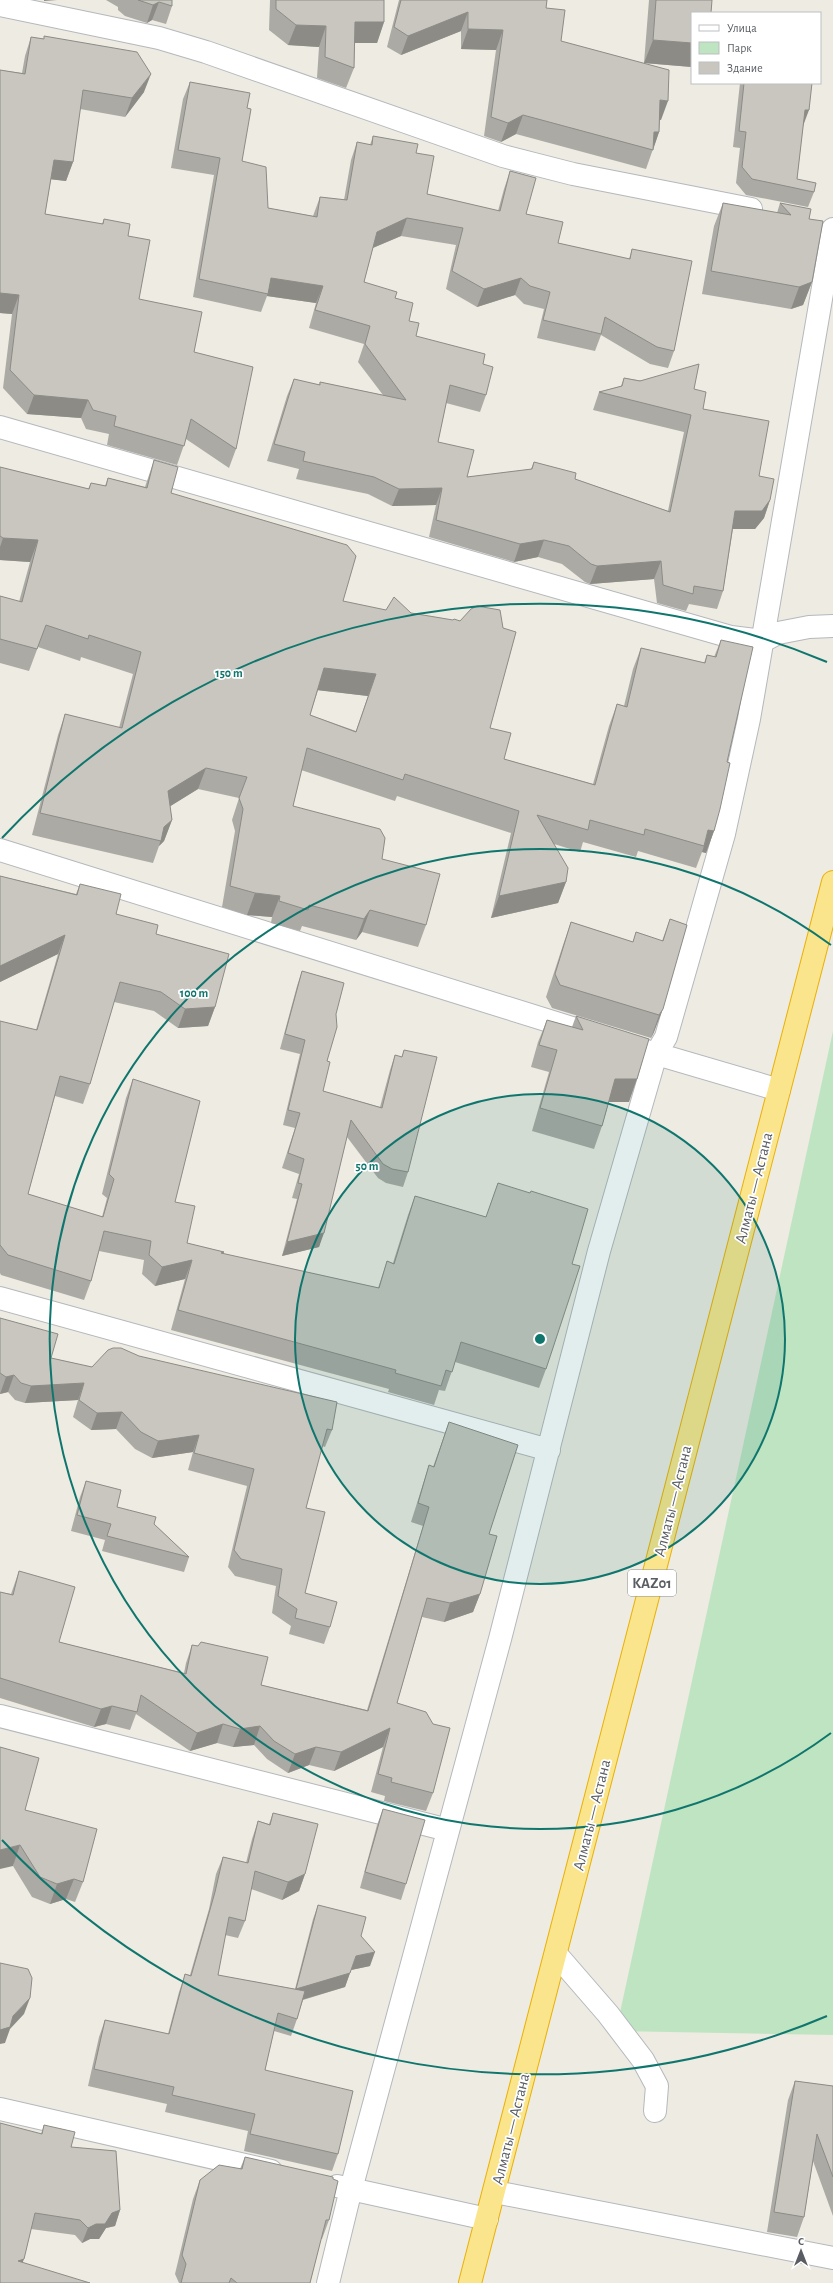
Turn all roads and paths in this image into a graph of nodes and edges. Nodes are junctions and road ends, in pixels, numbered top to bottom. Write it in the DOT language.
graph roads {
  1 [pos="0,5"];
  2 [pos="774,213"];
  3 [pos="811,221"];
  4 [pos="833,225"];
  5 [pos="833,229"];
  6 [pos="0,427"];
  7 [pos="833,626"];
  8 [pos="763,641"];
  9 [pos="0,850"];
  10 [pos="833,882"];
  11 [pos="592,1034"];
  12 [pos="621,1043"];
  13 [pos="656,1054"];
  14 [pos="779,1090"];
  15 [pos="0,1298"];
  16 [pos="549,1450"];
  17 [pos="0,1716"];
  18 [pos="448,1830"];
  19 [pos="556,1954"];
  20 [pos="0,2109"];
  21 [pos="655,2111"];
  22 [pos="290,2175"];
  23 [pos="321,2182"];
  24 [pos="351,2189"];
  25 [pos="495,2192"];
  26 [pos="487,2219"];
  27 [pos="833,2258"];
  28 [pos="328,2283"];
  29 [pos="470,2283"];
  1 -- 2 [label="street"];
  3 -- 4 [label="street"];
  5 -- 8 [label="street"];
  6 -- 8 [label="street"];
  7 -- 8 [label="street"];
  8 -- 13 [label="street"];
  9 -- 11 [label="street"];
  10 -- 14 [label="highway, Алматы — Астана / KАZ01"];
  12 -- 13 [label="street"];
  13 -- 14 [label="street"];
  13 -- 16 [label="street"];
  14 -- 19 [label="highway, Алматы — Астана / KАZ01"];
  15 -- 16 [label="street"];
  16 -- 18 [label="street"];
  17 -- 18 [label="street"];
  18 -- 24 [label="street"];
  19 -- 21 [label="street"];
  19 -- 25 [label="highway, Алматы — Астана / KАZ01"];
  20 -- 22 [label="street"];
  23 -- 24 [label="street"];
  24 -- 26 [label="street"];
  24 -- 28 [label="street"];
  25 -- 26 [label="highway, Алматы — Астана / KАZ01"];
  25 -- 27 [label="street"];
  26 -- 29 [label="highway, Алматы — Астана / KАZ01"];
}
